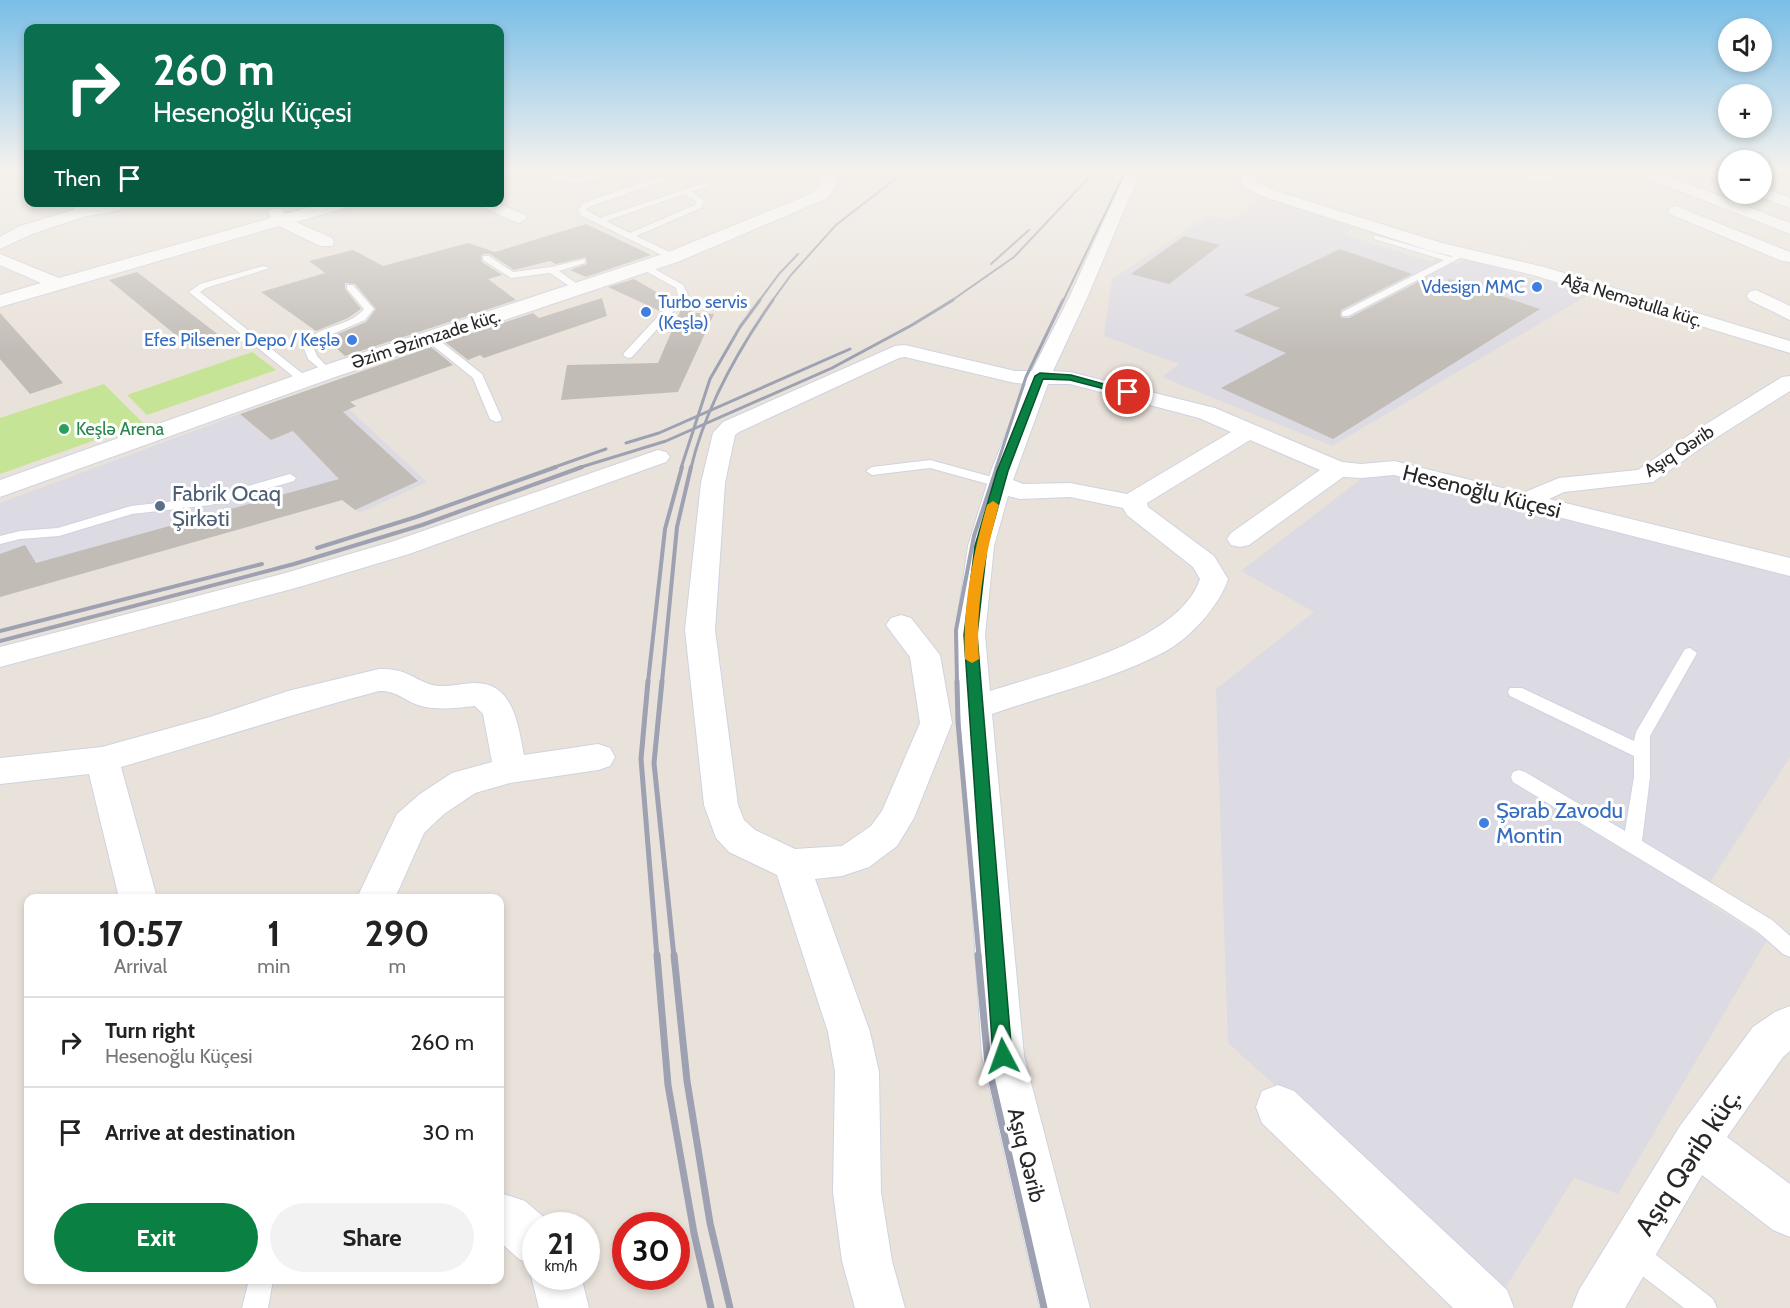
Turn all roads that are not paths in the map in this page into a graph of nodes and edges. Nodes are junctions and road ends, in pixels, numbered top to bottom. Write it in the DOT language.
graph roads {
  1 [pos="24,231"];
  2 [pos="244,231"];
  3 [pos="303,231"];
  4 [pos="619,231"];
  5 [pos="640,231"];
  6 [pos="736,231"];
  7 [pos="1106,231"];
  8 [pos="1381,231"];
  9 [pos="1724,231"];
  10 [pos="629,236"];
  11 [pos="1377,237"];
  12 [pos="1790,238"];
  13 [pos="326,242"];
  14 [pos="1753,243"];
  15 [pos="0,244"];
  16 [pos="673,257"];
  17 [pos="1458,257"];
  18 [pos="1788,257"];
  19 [pos="486,258"];
  20 [pos="0,259"];
  21 [pos="582,261"];
  22 [pos="266,267"];
  23 [pos="645,267"];
  24 [pos="552,270"];
  25 [pos="59,284"];
  26 [pos="350,287"];
  27 [pos="578,288"];
  28 [pos="1756,296"];
  29 [pos="0,301"];
  30 [pos="1345,314"];
  31 [pos="1790,314"];
  32 [pos="430,338"];
  33 [pos="1786,342"];
  34 [pos="628,356"];
  35 [pos="327,372"];
  36 [pos="1040,376"];
  37 [pos="304,380"];
  38 [pos="1790,382"];
  39 [pos="496,419"];
  40 [pos="1249,431"];
  41 [pos="658,457"];
  42 [pos="1338,469"];
  43 [pos="872,471"];
  44 [pos="290,478"];
  45 [pos="999,483"];
  46 [pos="0,489"];
  47 [pos="1523,502"];
  48 [pos="1134,503"];
  49 [pos="1240,539"];
  50 [pos="0,540"];
  51 [pos="1790,567"];
  52 [pos="901,626"];
  53 [pos="1690,653"];
  54 [pos="0,657"];
  55 [pos="1516,692"];
  56 [pos="976,707"];
  57 [pos="1641,752"];
  58 [pos="598,758"];
  59 [pos="102,760"];
  60 [pos="510,770"];
  61 [pos="0,771"];
  62 [pos="1519,777"];
  63 [pos="1632,845"];
  64 [pos="792,865"];
  65 [pos="137,894"];
  66 [pos="378,894"];
  67 [pos="1790,948"];
  68 [pos="1790,1026"];
  69 [pos="1278,1107"];
  70 [pos="1695,1142"];
  71 [pos="1790,1213"];
  72 [pos="504,1218"];
  73 [pos="522,1230"];
  74 [pos="1631,1251"];
  75 [pos="260,1284"];
  76 [pos="560,1290"];
  77 [pos="255,1308"];
  78 [pos="564,1308"];
  79 [pos="880,1308"];
  80 [pos="1065,1308"];
  81 [pos="1489,1308"];
  82 [pos="1597,1308"];
  83 [pos="1704,1308"];
  1 -- 15 [label="street"];
  2 -- 25 [label="street"];
  3 -- 13 [label="street"];
  4 -- 10 [label="lane"];
  5 -- 10 [label="lane"];
  6 -- 16 [label="street, Əzim Əzimzade küç."];
  7 -- 36 [label="street, Aşıq Qərib"];
  8 -- 17 [label="street, Ağa Nemətulla küç."];
  9 -- 14 [label="street"];
  10 -- 16 [label="lane"];
  11 -- 17 [label="lane"];
  12 -- 14 [label="street"];
  14 -- 18 [label="street"];
  16 -- 23 [label="street, Əzim Əzimzade küç."];
  17 -- 30 [label="lane"];
  17 -- 33 [label="street, Ağa Nemətulla küç."];
  19 -- 24 [label="lane"];
  20 -- 25 [label="street"];
  21 -- 24 [label="lane"];
  22 -- 37 [label="lane"];
  23 -- 27 [label="street, Əzim Əzimzade küç."];
  23 -- 34 [label="lane"];
  24 -- 27 [label="lane"];
  25 -- 29 [label="street"];
  26 -- 35 [label="lane"];
  27 -- 32 [label="street, Əzim Əzimzade küç."];
  28 -- 31 [label="street"];
  32 -- 35 [label="street, Əzim Əzimzade küç."];
  32 -- 39 [label="lane"];
  35 -- 37 [label="street, Əzim Əzimzade küç."];
  36 -- 40 [label="street, Hesenoğlu Küçesi"];
  36 -- 45 [label="street, Aşıq Qərib"];
  36 -- 64 [label="street, Hesenoğlu Küçesi"];
  37 -- 46 [label="street, Əzim Əzimzade küç."];
  38 -- 47 [label="street, Aşıq Qərib"];
  40 -- 42 [label="street, Hesenoğlu Küçesi"];
  40 -- 48 [label="street"];
  41 -- 54 [label="street"];
  42 -- 47 [label="street, Hesenoğlu Küçesi"];
  42 -- 49 [label="street"];
  43 -- 45 [label="lane"];
  44 -- 50 [label="lane"];
  45 -- 48 [label="street"];
  45 -- 56 [label="street, Aşıq Qərib"];
  47 -- 51 [label="street, Hesenoğlu Küçesi"];
  48 -- 56 [label="street"];
  52 -- 64 [label="street"];
  53 -- 57 [label="lane"];
  55 -- 57 [label="lane"];
  56 -- 80 [label="street, Aşıq Qərib"];
  57 -- 63 [label="lane"];
  58 -- 60 [label="street"];
  59 -- 60 [label="street"];
  59 -- 61 [label="street"];
  59 -- 65 [label="street"];
  60 -- 66 [label="street"];
  62 -- 63 [label="lane"];
  63 -- 67 [label="lane"];
  64 -- 79 [label="street"];
  68 -- 70 [label="street, Aşıq Qərib küç."];
  69 -- 81 [label="street"];
  70 -- 71 [label="street"];
  70 -- 74 [label="street, Aşıq Qərib küç."];
  72 -- 73 [label="street"];
  74 -- 82 [label="street, Aşıq Qərib küç."];
  74 -- 83 [label="lane"];
  75 -- 77 [label="lane"];
  76 -- 78 [label="street"];
}
